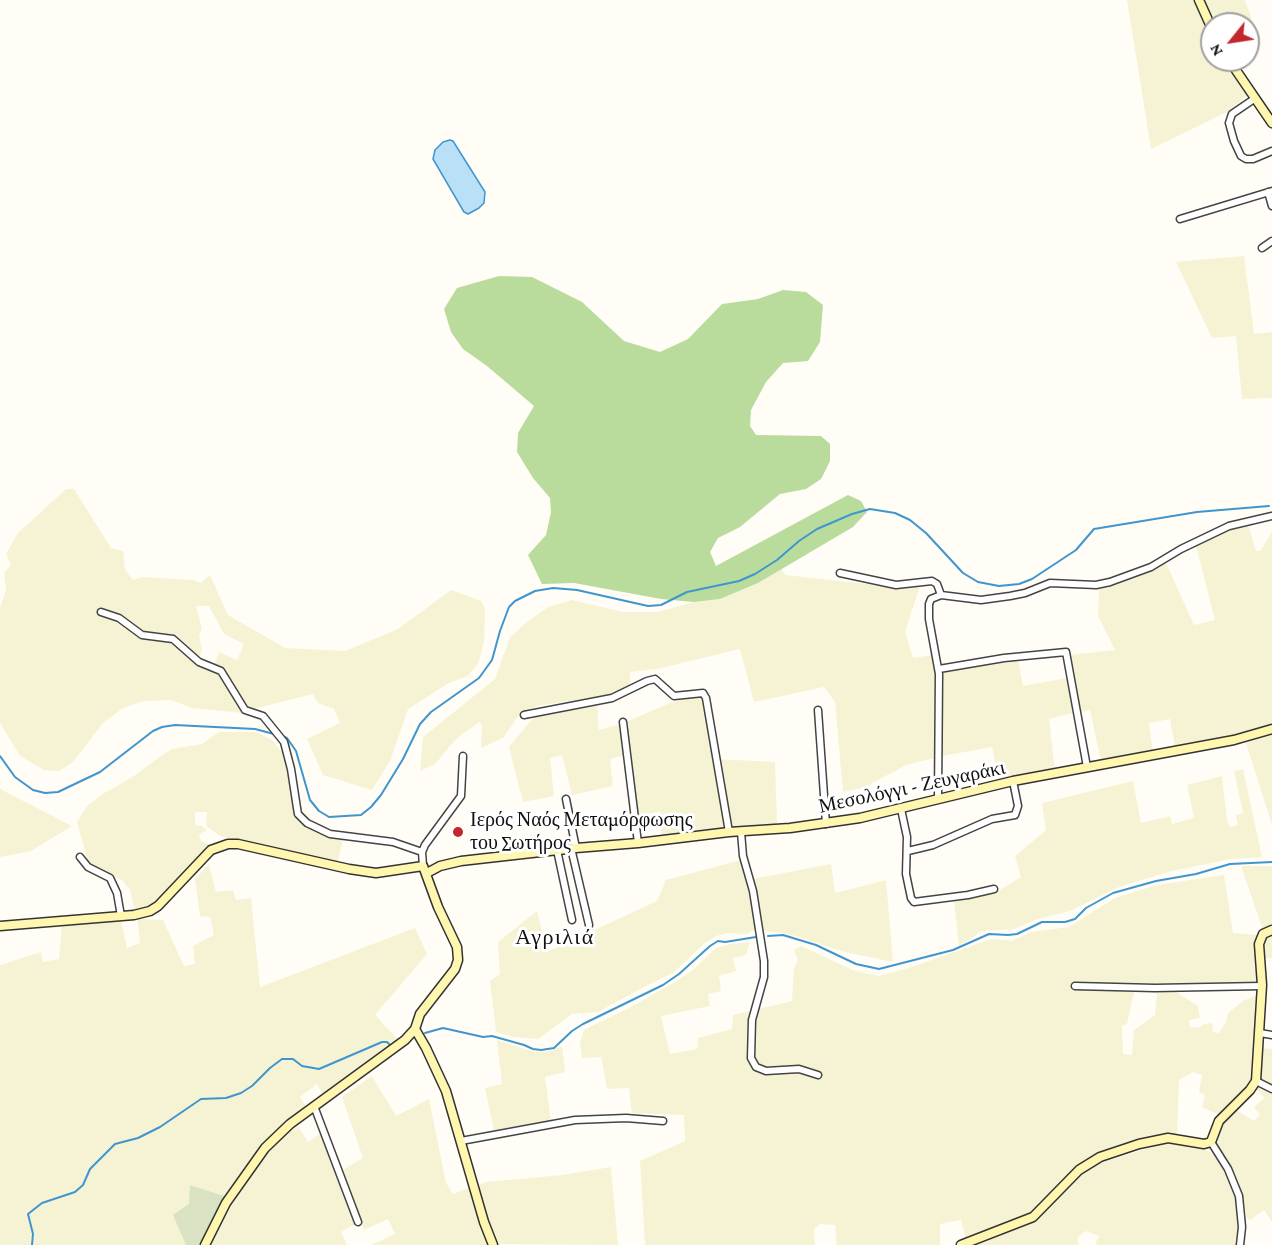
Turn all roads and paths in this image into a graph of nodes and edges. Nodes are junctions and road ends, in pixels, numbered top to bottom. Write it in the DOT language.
graph roads {
  1 [pos="1237,72"];
  2 [pos="1254,99"];
  3 [pos="1272,123"];
  4 [pos="1272,151"];
  5 [pos="1270,191"];
  6 [pos="1272,207"];
  7 [pos="1180,219"];
  8 [pos="1272,241"];
  9 [pos="1262,248"];
  10 [pos="1272,516"];
  11 [pos="840,573"];
  12 [pos="941,595"];
  13 [pos="101,612"];
  14 [pos="939,669"];
  15 [pos="818,710"];
  16 [pos="524,715"];
  17 [pos="623,722"];
  18 [pos="1272,729"];
  19 [pos="463,756"];
  20 [pos="1087,767"];
  21 [pos="1013,782"];
  22 [pos="566,799"];
  23 [pos="938,799"];
  24 [pos="901,809"];
  25 [pos="826,824"];
  26 [pos="729,832"];
  27 [pos="741,832"];
  28 [pos="638,843"];
  29 [pos="574,848"];
  30 [pos="557,850"];
  31 [pos="422,852"];
  32 [pos="908,852"];
  33 [pos="80,857"];
  34 [pos="425,870"];
  35 [pos="994,889"];
  36 [pos="121,916"];
  37 [pos="572,920"];
  38 [pos="589,925"];
  39 [pos="0,926"];
  40 [pos="1272,930"];
  41 [pos="1076,986"];
  42 [pos="1262,986"];
  43 [pos="415,1029"];
  44 [pos="1260,1033"];
  45 [pos="1272,1035"];
  46 [pos="818,1075"];
  47 [pos="1256,1081"];
  48 [pos="1272,1089"];
  49 [pos="314,1107"];
  50 [pos="663,1121"];
  51 [pos="460,1141"];
  52 [pos="1211,1142"];
  53 [pos="358,1222"];
  54 [pos="205,1245"];
  55 [pos="493,1245"];
  56 [pos="961,1245"];
  57 [pos="1240,1245"];
  1 -- 2 [label="main road"];
  2 -- 3 [label="main road"];
  2 -- 4 [label="street"];
  5 -- 6 [label="street"];
  5 -- 7 [label="street"];
  8 -- 9 [label="street"];
  10 -- 12 [label="street"];
  11 -- 12 [label="street"];
  12 -- 14 [label="street"];
  13 -- 31 [label="street"];
  14 -- 20 [label="street"];
  14 -- 23 [label="street"];
  15 -- 25 [label="street"];
  16 -- 26 [label="street"];
  17 -- 28 [label="street"];
  18 -- 20 [label="main road, Μεσολόγγι - Ζευγαράκι"];
  19 -- 31 [label="street"];
  20 -- 21 [label="main road, Μεσολόγγι - Ζευγαράκι"];
  21 -- 23 [label="main road, Μεσολόγγι - Ζευγαράκι"];
  21 -- 32 [label="street"];
  22 -- 29 [label="street"];
  23 -- 24 [label="main road, Μεσολόγγι - Ζευγαράκι"];
  24 -- 25 [label="main road, Μεσολόγγι - Ζευγαράκι"];
  24 -- 32 [label="street"];
  25 -- 27 [label="main road, Μεσολόγγι - Ζευγαράκι"];
  26 -- 27 [label="main road, Μεσολόγγι - Ζευγαράκι"];
  26 -- 28 [label="main road, Μεσολόγγι - Ζευγαράκι"];
  27 -- 46 [label="street"];
  28 -- 29 [label="main road, Μεσολόγγι - Ζευγαράκι"];
  29 -- 30 [label="main road, Μεσολόγγι - Ζευγαράκι"];
  29 -- 38 [label="street"];
  30 -- 34 [label="main road, Μεσολόγγι - Ζευγαράκι"];
  30 -- 37 [label="street"];
  31 -- 34 [label="street"];
  32 -- 35 [label="street"];
  33 -- 36 [label="street"];
  34 -- 36 [label="main road, Μεσολόγγι - Ζευγαράκι"];
  34 -- 43 [label="main road"];
  36 -- 39 [label="main road, Μεσολόγγι - Ζευγαράκι"];
  40 -- 42 [label="main road"];
  41 -- 42 [label="street"];
  42 -- 44 [label="main road"];
  43 -- 49 [label="main road"];
  43 -- 51 [label="main road"];
  44 -- 45 [label="street"];
  44 -- 47 [label="main road"];
  47 -- 48 [label="street"];
  47 -- 52 [label="main road"];
  49 -- 53 [label="street"];
  49 -- 54 [label="main road"];
  50 -- 51 [label="street"];
  51 -- 55 [label="main road"];
  52 -- 56 [label="main road"];
  52 -- 57 [label="street"];
}
